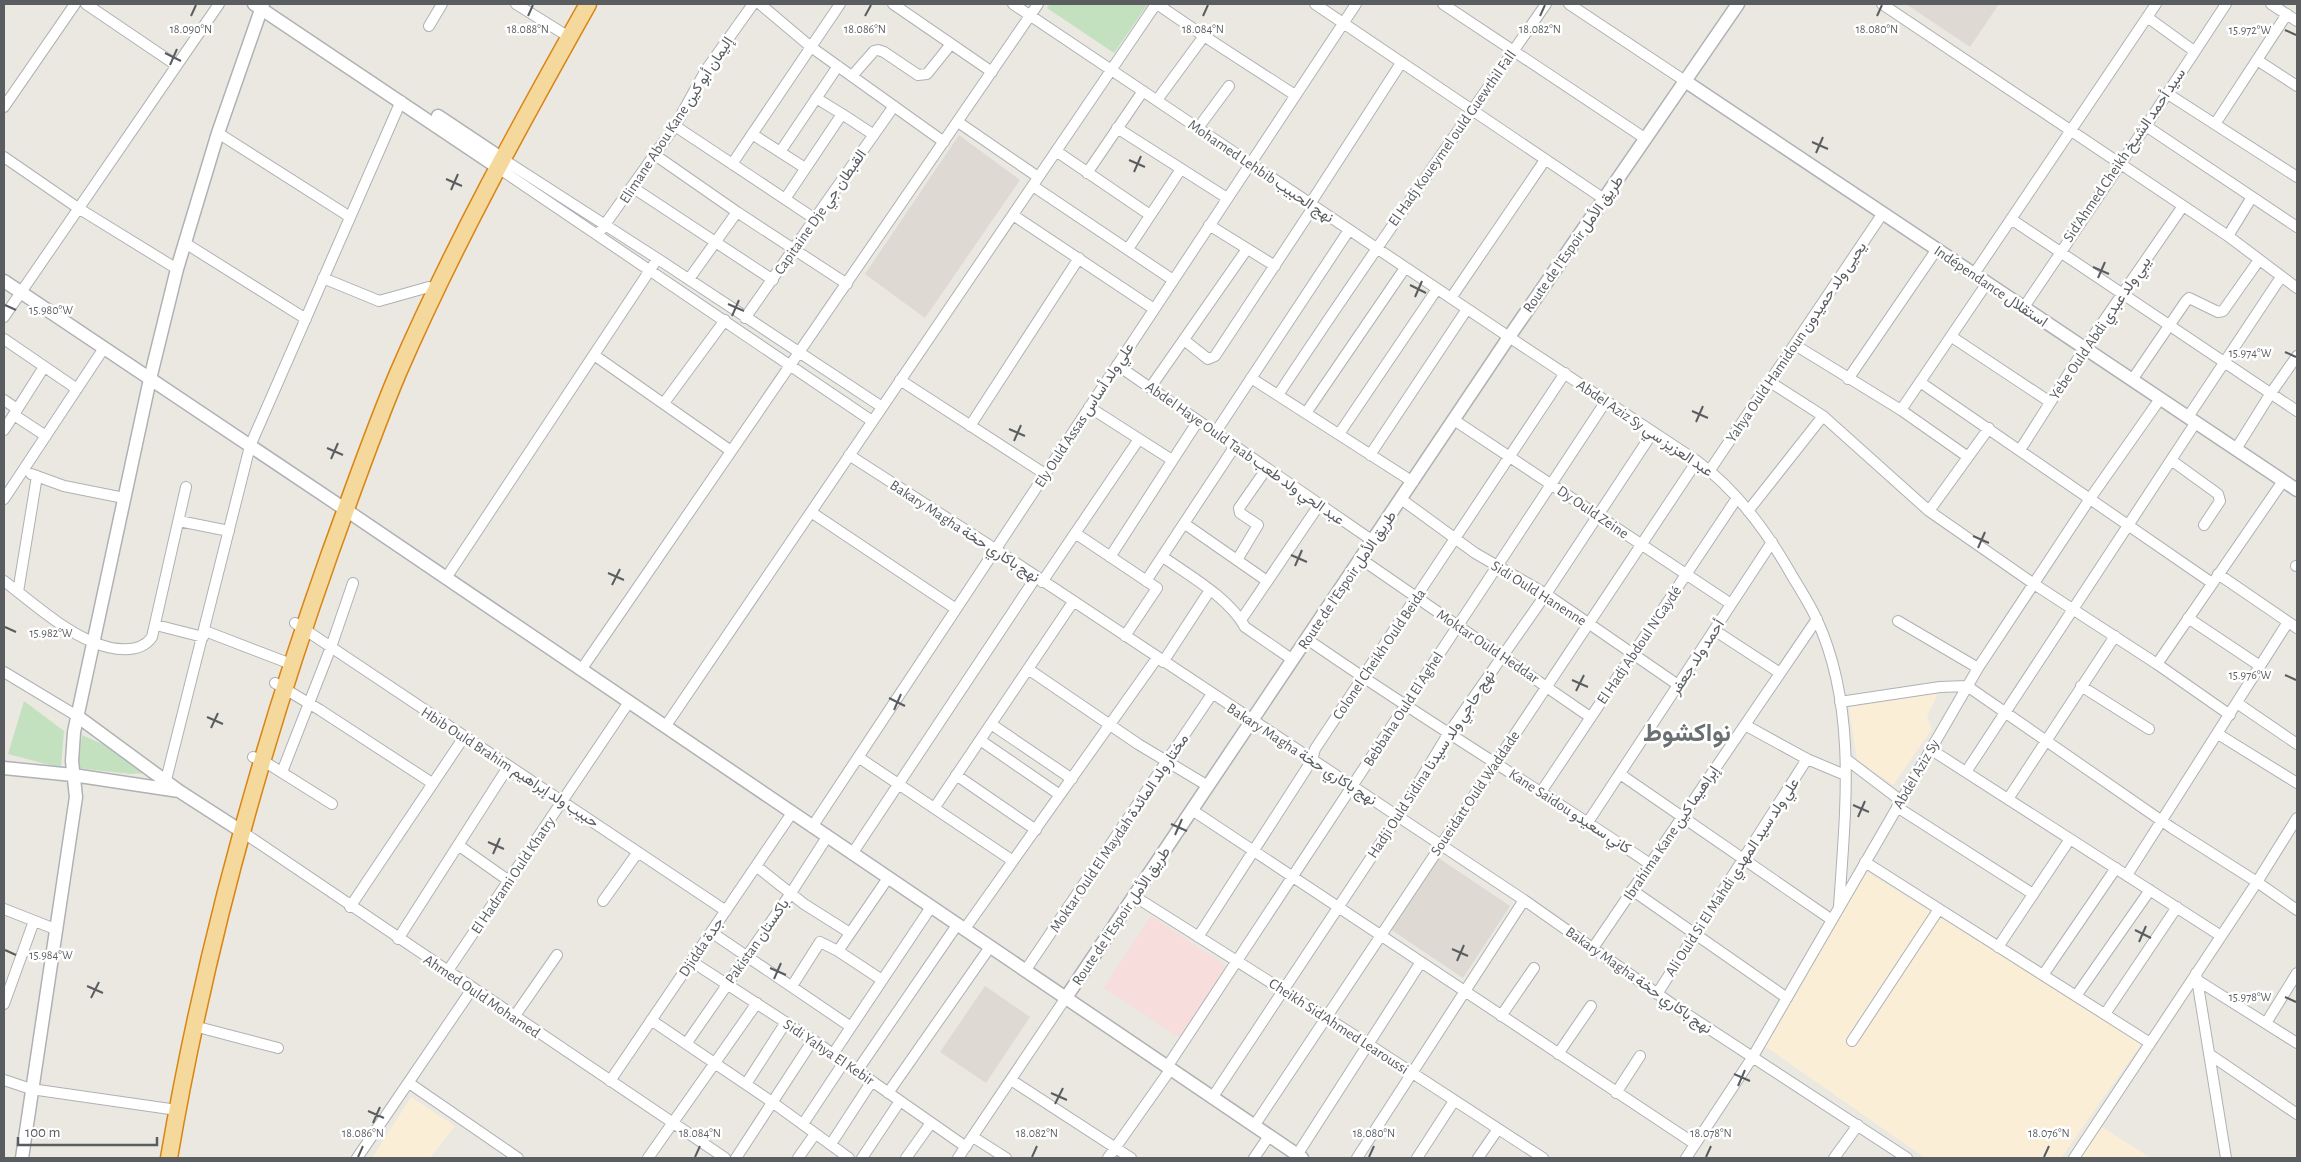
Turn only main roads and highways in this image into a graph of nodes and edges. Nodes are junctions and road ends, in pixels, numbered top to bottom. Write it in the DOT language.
graph roads {
  1 [pos="577,4"];
  2 [pos="588,4"];
  3 [pos="565,35"];
  4 [pos="496,160"];
  5 [pos="342,507"];
  6 [pos="236,828"];
  7 [pos="173,1109"];
  8 [pos="160,1158"];
  9 [pos="169,1158"];
  1 -- 3 [label="highway"];
  2 -- 3 [label="highway"];
  3 -- 4 [label="highway"];
  4 -- 5 [label="highway"];
  4 -- 5 [label="highway"];
  5 -- 6 [label="highway"];
  6 -- 7 [label="highway"];
  6 -- 7 [label="highway"];
  7 -- 8 [label="highway"];
  7 -- 9 [label="highway"];
}
